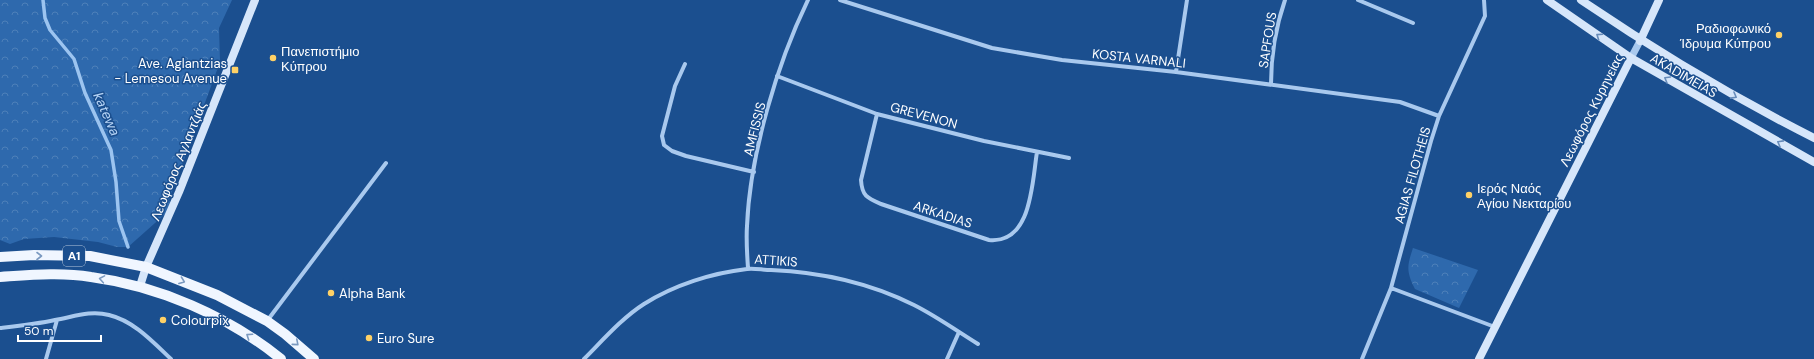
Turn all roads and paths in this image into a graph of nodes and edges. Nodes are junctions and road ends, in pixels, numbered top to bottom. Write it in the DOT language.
graph roads {
  1 [pos="255,0"];
  2 [pos="808,0"];
  3 [pos="840,0"];
  4 [pos="1187,0"];
  5 [pos="1285,0"];
  6 [pos="1358,0"];
  7 [pos="1484,0"];
  8 [pos="1547,0"];
  9 [pos="1581,0"];
  10 [pos="1659,0"];
  11 [pos="1413,23"];
  12 [pos="1640,40"];
  13 [pos="1631,58"];
  14 [pos="685,64"];
  15 [pos="1176,72"];
  16 [pos="778,76"];
  17 [pos="1271,84"];
  18 [pos="877,114"];
  19 [pos="1439,116"];
  20 [pos="1814,138"];
  21 [pos="1037,152"];
  22 [pos="1069,158"];
  23 [pos="1814,162"];
  24 [pos="386,164"];
  25 [pos="754,172"];
  26 [pos="0,257"];
  27 [pos="146,267"];
  28 [pos="748,268"];
  29 [pos="0,277"];
  30 [pos="140,286"];
  31 [pos="1391,288"];
  32 [pos="57,320"];
  33 [pos="267,321"];
  34 [pos="1495,327"];
  35 [pos="0,328"];
  36 [pos="959,332"];
  37 [pos="978,344"];
  38 [pos="46,359"];
  39 [pos="171,359"];
  40 [pos="281,359"];
  41 [pos="314,359"];
  42 [pos="584,359"];
  43 [pos="947,359"];
  44 [pos="1362,359"];
  45 [pos="1479,359"];
  1 -- 27 [label="main road, Λεωφόρος Αγλαντζιάς"];
  2 -- 16 [label="street, AMFISSIS"];
  3 -- 15 [label="street, KOSTA VARNALI"];
  4 -- 15 [label="street"];
  5 -- 17 [label="street, SAPFOUS"];
  6 -- 11 [label="street"];
  7 -- 19 [label="street, AGIAS FILOTHEIS"];
  13 -- 8 [label="main road, AKADIMEIAS, one-way"];
  9 -- 12 [label="main road, AKADIMEIAS"];
  10 -- 12 [label="main road, Λεωφόρος Κυρηνείας"];
  12 -- 13 [label="street, Λεωφόρος Κυρηνείας"];
  12 -- 20 [label="main road, AKADIMEIAS, one-way"];
  23 -- 13 [label="main road, AKADIMEIAS, one-way"];
  13 -- 34 [label="main road, Λεωφόρος Κυρηνείας"];
  14 -- 25 [label="street"];
  15 -- 17 [label="street, KOSTA VARNALI"];
  16 -- 18 [label="street, GREVENON"];
  16 -- 25 [label="street, AMFISSIS"];
  17 -- 19 [label="street, KOSTA VARNALI"];
  18 -- 21 [label="street, GREVENON"];
  18 -- 21 [label="street, ARKADIAS"];
  19 -- 31 [label="street, AGIAS FILOTHEIS"];
  21 -- 22 [label="street, GREVENON"];
  24 -- 33 [label="street"];
  25 -- 28 [label="street, AMFISSIS"];
  26 -- 27 [label="main road, A1, one-way"];
  27 -- 30 [label="main road, Λεωφόρος Αγλαντζιάς"];
  27 -- 33 [label="main road, A1, one-way"];
  28 -- 36 [label="street, ATTIKIS"];
  28 -- 42 [label="street, ATTIKIS"];
  30 -- 29 [label="main road, A1, one-way"];
  40 -- 30 [label="main road, A1, one-way"];
  31 -- 34 [label="street"];
  31 -- 44 [label="street, AGIAS FILOTHEIS"];
  32 -- 35 [label="street"];
  32 -- 38 [label="street"];
  32 -- 39 [label="street"];
  33 -- 41 [label="main road, A1, one-way"];
  34 -- 45 [label="main road, Λεωφόρος Κυρηνείας"];
  36 -- 37 [label="street, ATTIKIS"];
  36 -- 43 [label="street"];
}
